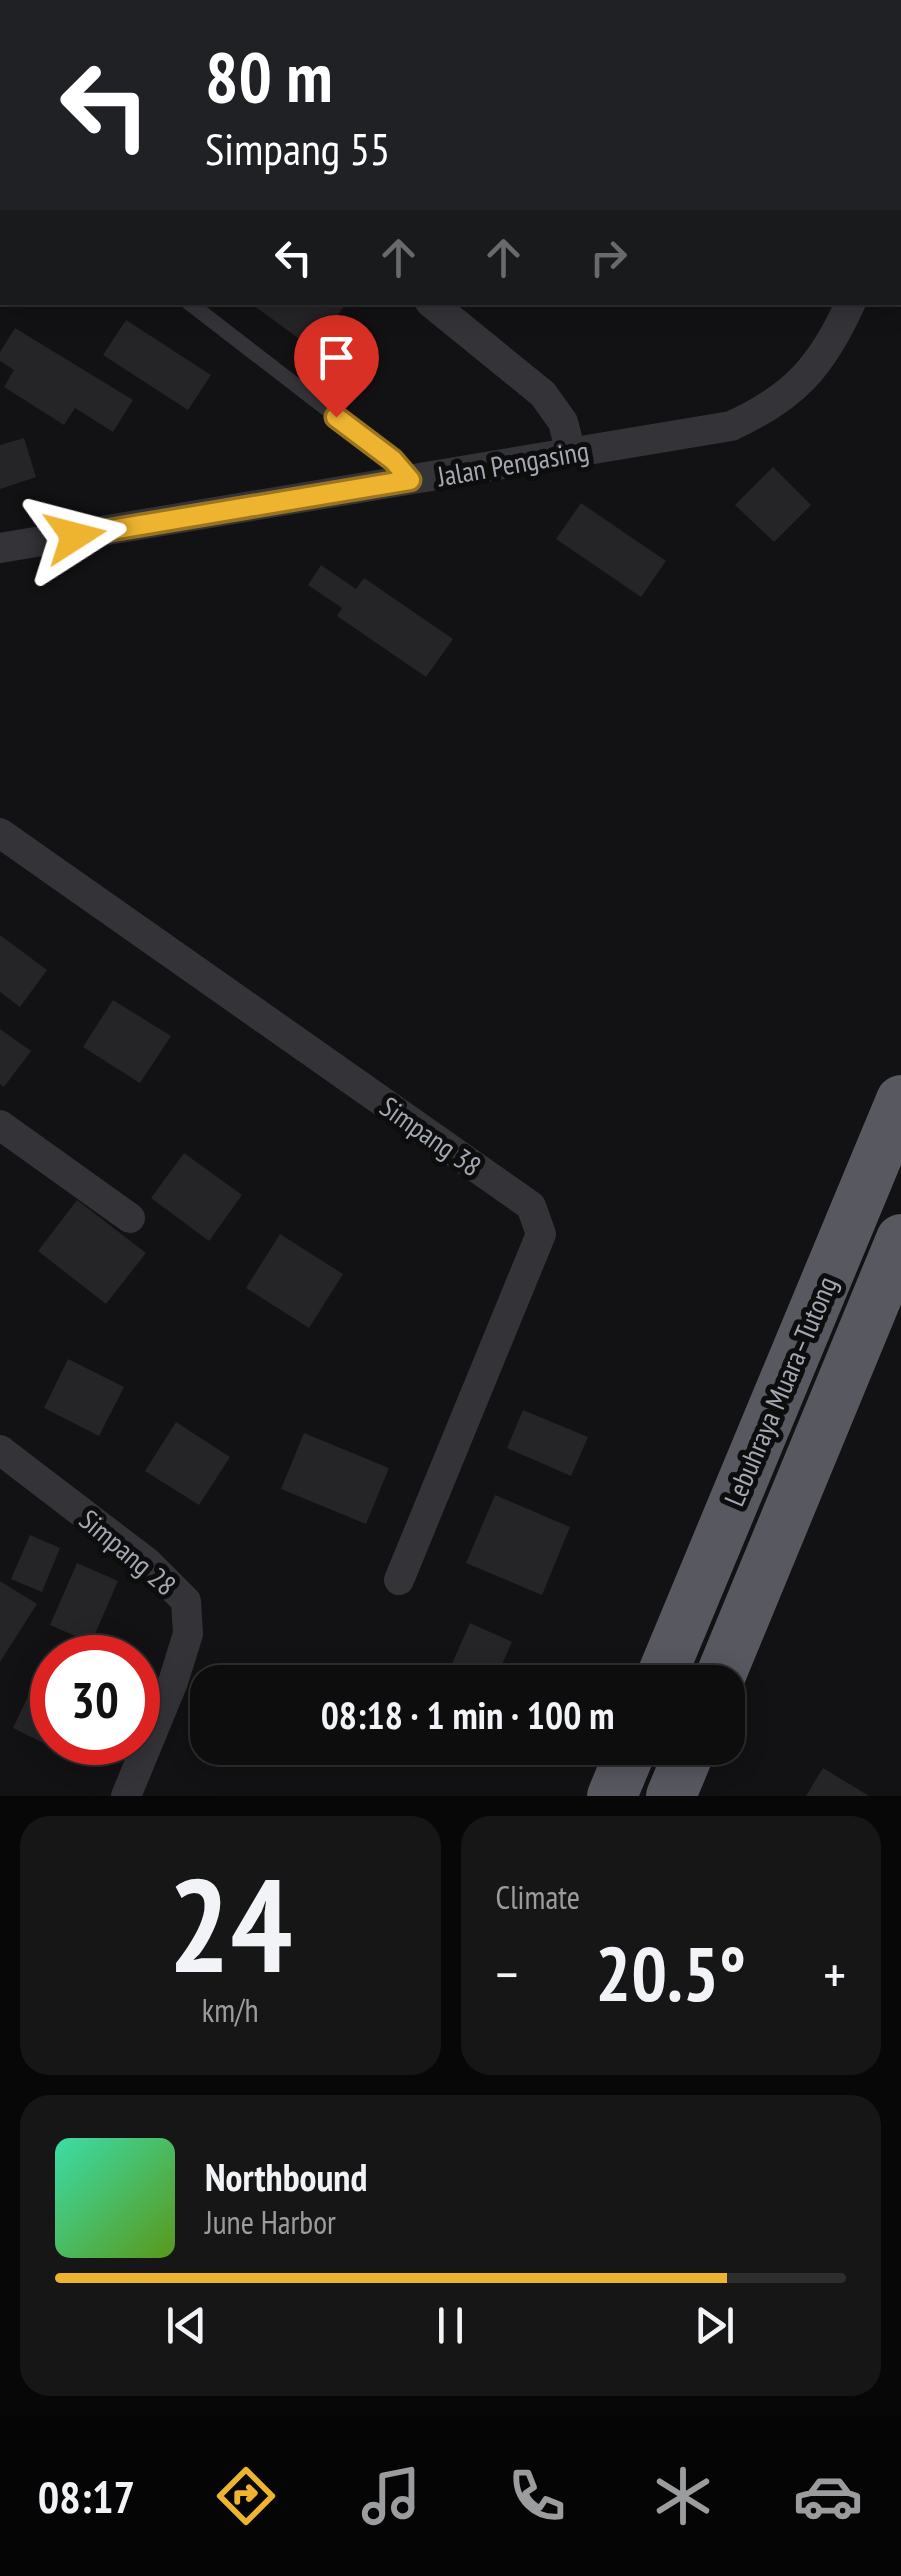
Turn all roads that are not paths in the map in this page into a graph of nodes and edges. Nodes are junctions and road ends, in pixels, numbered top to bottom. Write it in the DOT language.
graph roads {
  1 [pos="192,305"];
  2 [pos="434,305"];
  3 [pos="849,305"];
  4 [pos="571,453"];
  5 [pos="410,480"];
  6 [pos="0,548"];
  7 [pos="0,833"];
  8 [pos="901,1100"];
  9 [pos="0,1125"];
  10 [pos="130,1218"];
  11 [pos="901,1238"];
  12 [pos="0,1450"];
  13 [pos="399,1580"];
  14 [pos="666,1665"];
  15 [pos="725,1665"];
  16 [pos="625,1765"];
  17 [pos="684,1765"];
  18 [pos="126,1796"];
  19 [pos="612,1796"];
  20 [pos="670,1796"];
  1 -- 5 [label="lane"];
  2 -- 4 [label="street"];
  3 -- 4 [label="street, Jalan Pengasing"];
  4 -- 5 [label="street, Jalan Pengasing"];
  5 -- 6 [label="street, Jalan Pengasing"];
  7 -- 13 [label="street, Simpang 38"];
  8 -- 14 [label="highway, Lebuhraya Muara–Tutong"];
  9 -- 10 [label="street"];
  11 -- 15 [label="highway, Lebuhraya Muara–Tutong"];
  12 -- 18 [label="street, Simpang 28"];
  16 -- 19 [label="highway"];
  17 -- 20 [label="highway"];
}
